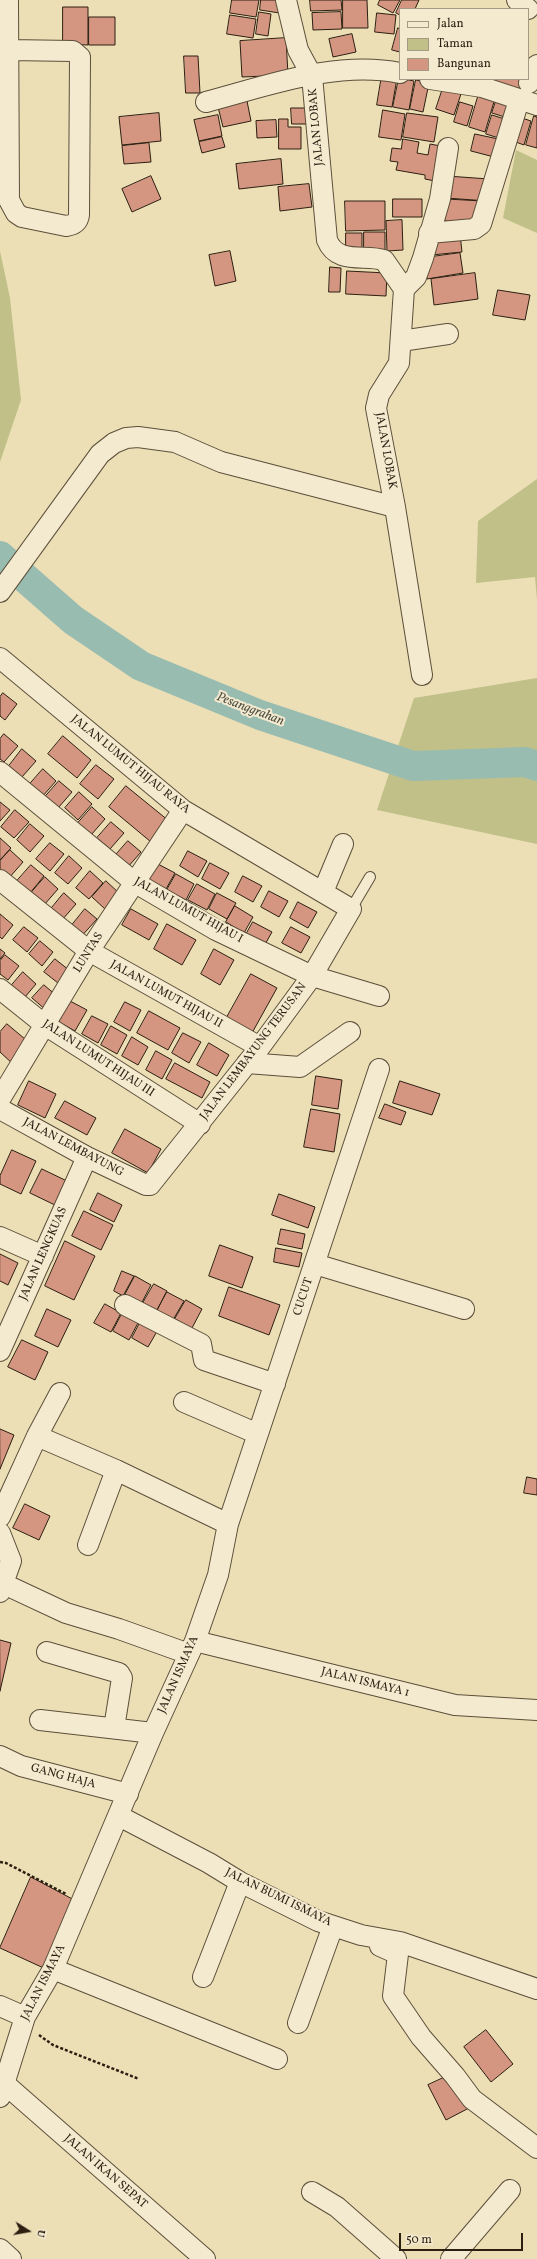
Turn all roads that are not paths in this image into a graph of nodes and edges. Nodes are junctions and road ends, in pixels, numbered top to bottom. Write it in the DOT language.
graph roads {
  1 [pos="8,0"];
  2 [pos="286,0"];
  3 [pos="517,0"];
  4 [pos="527,8"];
  5 [pos="9,50"];
  6 [pos="537,65"];
  7 [pos="399,73"];
  8 [pos="312,76"];
  9 [pos="436,80"];
  10 [pos="529,83"];
  11 [pos="206,102"];
  12 [pos="528,102"];
  13 [pos="448,148"];
  14 [pos="429,233"];
  15 [pos="404,289"];
  16 [pos="448,334"];
  17 [pos="401,341"];
  18 [pos="395,506"];
  19 [pos="3,588"];
  20 [pos="0,658"];
  21 [pos="422,675"];
  22 [pos="0,772"];
  23 [pos="183,810"];
  24 [pos="343,844"];
  25 [pos="370,877"];
  26 [pos="0,880"];
  27 [pos="134,882"];
  28 [pos="323,892"];
  29 [pos="352,909"];
  30 [pos="89,951"];
  31 [pos="312,976"];
  32 [pos="0,989"];
  33 [pos="379,996"];
  34 [pos="45,1025"];
  35 [pos="350,1032"];
  36 [pos="260,1047"];
  37 [pos="247,1063"];
  38 [pos="379,1069"];
  39 [pos="0,1099"];
  40 [pos="0,1109"];
  41 [pos="200,1124"];
  42 [pos="87,1157"];
  43 [pos="146,1185"];
  44 [pos="0,1237"];
  45 [pos="43,1256"];
  46 [pos="315,1264"];
  47 [pos="125,1304"];
  48 [pos="464,1309"];
  49 [pos="2,1342"];
  50 [pos="275,1384"];
  51 [pos="60,1393"];
  52 [pos="184,1402"];
  53 [pos="258,1434"];
  54 [pos="37,1436"];
  55 [pos="116,1470"];
  56 [pos="0,1517"];
  57 [pos="228,1524"];
  58 [pos="0,1533"];
  59 [pos="88,1546"];
  60 [pos="2,1588"];
  61 [pos="192,1647"];
  62 [pos="48,1652"];
  63 [pos="537,1710"];
  64 [pos="40,1720"];
  65 [pos="114,1728"];
  66 [pos="153,1734"];
  67 [pos="0,1756"];
  68 [pos="128,1794"];
  69 [pos="119,1816"];
  70 [pos="240,1882"];
  71 [pos="333,1926"];
  72 [pos="378,1938"];
  73 [pos="53,1970"];
  74 [pos="203,1977"];
  75 [pos="537,1989"];
  76 [pos="12,2011"];
  77 [pos="298,2023"];
  78 [pos="277,2059"];
  79 [pos="2,2088"];
  80 [pos="537,2148"];
  81 [pos="510,2190"];
  82 [pos="312,2192"];
  83 [pos="0,2249"];
  84 [pos="12,2259"];
  85 [pos="205,2259"];
  86 [pos="396,2259"];
  87 [pos="451,2259"];
  1 -- 5 [label="street"];
  2 -- 8 [label="street, JALAN LOBAK"];
  3 -- 4 [label="street"];
  5 -- 5 [label="street"];
  6 -- 10 [label="street"];
  7 -- 8 [label="street"];
  8 -- 11 [label="street"];
  8 -- 15 [label="street, JALAN LOBAK"];
  9 -- 12 [label="street"];
  12 -- 14 [label="street"];
  13 -- 14 [label="street"];
  14 -- 15 [label="street"];
  15 -- 17 [label="street, JALAN LOBAK"];
  16 -- 17 [label="street"];
  17 -- 18 [label="street, JALAN LOBAK"];
  18 -- 19 [label="street"];
  18 -- 21 [label="street, JALAN LOBAK"];
  20 -- 23 [label="street, JALAN LUMUT HIJAU RAYA"];
  22 -- 27 [label="street, JALAN LUMUT HIJAU I"];
  23 -- 27 [label="street, LUNTAS"];
  23 -- 28 [label="street, JALAN LUMUT HIJAU RAYA"];
  24 -- 28 [label="street"];
  25 -- 29 [label="lane"];
  26 -- 30 [label="street, JALAN LUMUT HIJAU II"];
  27 -- 30 [label="street, LUNTAS"];
  27 -- 31 [label="street, JALAN LUMUT HIJAU I"];
  28 -- 29 [label="street, JALAN LUMUT HIJAU RAYA"];
  29 -- 31 [label="street, JALAN LEMBAYUNG TERUSAN"];
  30 -- 34 [label="street, LUNTAS"];
  30 -- 36 [label="street, JALAN LUMUT HIJAU II"];
  31 -- 33 [label="street, JALAN LUMUT HIJAU I"];
  31 -- 36 [label="street, JALAN LEMBAYUNG TERUSAN"];
  32 -- 34 [label="street, JALAN LUMUT HIJAU III"];
  34 -- 39 [label="street, LUNTAS"];
  34 -- 41 [label="street, JALAN LUMUT HIJAU III"];
  35 -- 37 [label="street"];
  36 -- 37 [label="street, JALAN LEMBAYUNG TERUSAN"];
  37 -- 41 [label="street, JALAN LEMBAYUNG TERUSAN"];
  38 -- 46 [label="street, CUCUT"];
  40 -- 42 [label="street, JALAN LEMBAYUNG"];
  41 -- 43 [label="street, JALAN LEMBAYUNG TERUSAN"];
  42 -- 43 [label="street, JALAN LEMBAYUNG"];
  42 -- 45 [label="street, JALAN LENGKUAS"];
  44 -- 45 [label="street"];
  45 -- 49 [label="street, JALAN LENGKUAS"];
  46 -- 48 [label="street"];
  46 -- 50 [label="street, CUCUT"];
  47 -- 50 [label="street"];
  50 -- 53 [label="street, CUCUT"];
  51 -- 54 [label="street"];
  52 -- 53 [label="street"];
  53 -- 57 [label="street, CUCUT"];
  54 -- 55 [label="street"];
  54 -- 56 [label="street"];
  55 -- 57 [label="street"];
  55 -- 59 [label="street"];
  57 -- 61 [label="street, JALAN ISMAYA"];
  58 -- 60 [label="street"];
  60 -- 61 [label="street, JALAN ISMAYA 1"];
  61 -- 63 [label="street, JALAN ISMAYA 1"];
  61 -- 66 [label="street, JALAN ISMAYA"];
  62 -- 65 [label="street"];
  64 -- 65 [label="street"];
  65 -- 66 [label="street"];
  66 -- 68 [label="street, JALAN ISMAYA"];
  67 -- 68 [label="street, GANG HAJA"];
  68 -- 69 [label="street, JALAN ISMAYA"];
  69 -- 70 [label="street, JALAN BUMI ISMAYA"];
  69 -- 73 [label="street, JALAN ISMAYA"];
  70 -- 71 [label="street, JALAN BUMI ISMAYA"];
  70 -- 74 [label="street"];
  71 -- 72 [label="street, JALAN BUMI ISMAYA"];
  71 -- 77 [label="street"];
  72 -- 75 [label="street, JALAN BUMI ISMAYA"];
  72 -- 80 [label="street"];
  73 -- 76 [label="street, JALAN ISMAYA"];
  73 -- 78 [label="street"];
  76 -- 79 [label="street, JALAN ISMAYA"];
  79 -- 85 [label="street, JALAN IKAN SEPAT"];
  81 -- 87 [label="street"];
  82 -- 86 [label="street"];
  83 -- 84 [label="street"];
}
